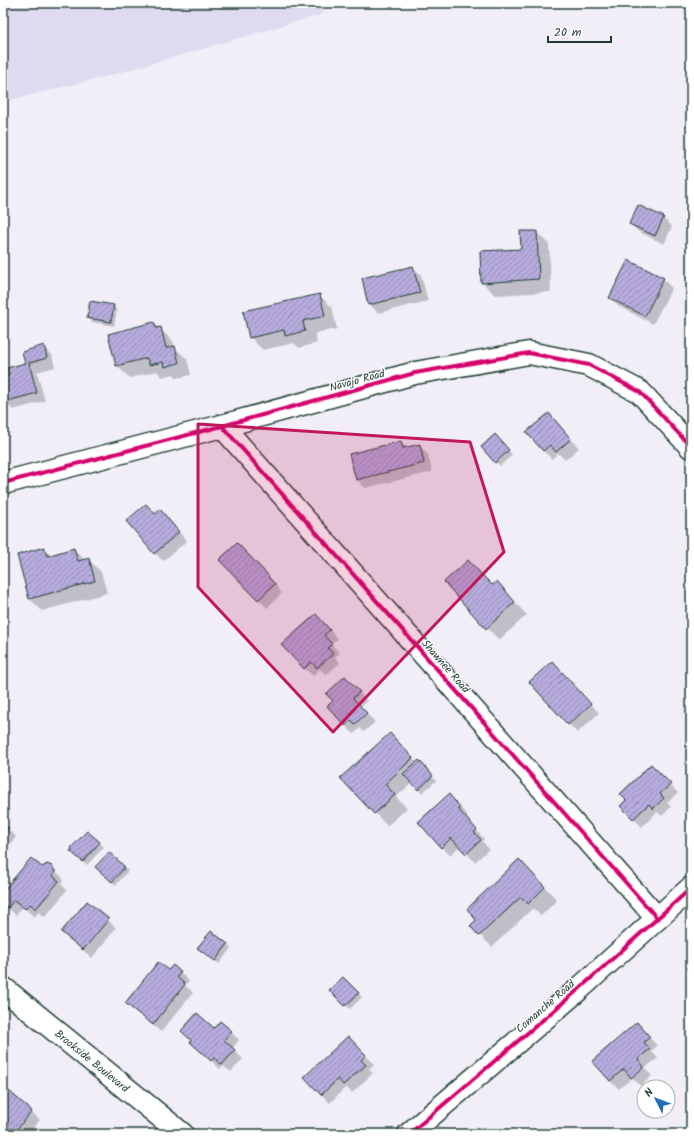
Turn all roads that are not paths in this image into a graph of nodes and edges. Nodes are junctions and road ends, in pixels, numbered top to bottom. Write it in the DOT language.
graph roads {
  1 [pos="222,426"];
  2 [pos="691,447"];
  3 [pos="3,483"];
  4 [pos="691,888"];
  5 [pos="657,918"];
  6 [pos="3,988"];
  7 [pos="182,1134"];
  8 [pos="409,1134"];
  1 -- 2 [label="street, Navajo Road"];
  1 -- 3 [label="street, Navajo Road"];
  1 -- 5 [label="street, Shawnee Road"];
  4 -- 5 [label="street, Comanche Road"];
  5 -- 8 [label="street, Comanche Road"];
  6 -- 7 [label="street, Brookside Boulevard"];
}
